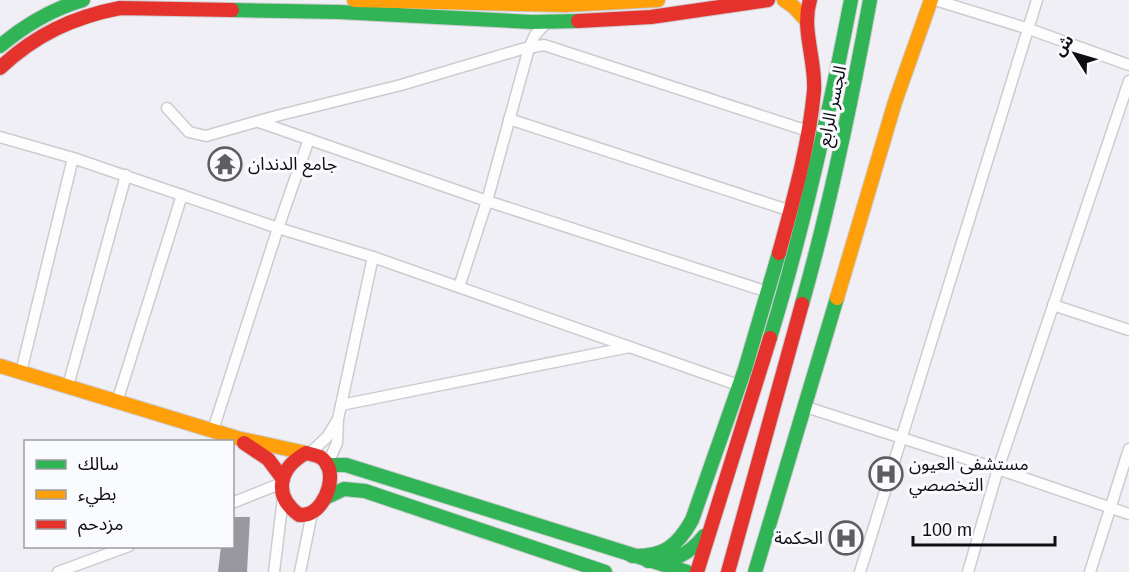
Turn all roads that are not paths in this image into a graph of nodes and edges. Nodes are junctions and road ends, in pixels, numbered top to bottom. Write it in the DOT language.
graph roads {
  1 [pos="83,0"];
  2 [pos="354,0"];
  3 [pos="658,0"];
  4 [pos="768,0"];
  5 [pos="784,0"];
  6 [pos="810,0"];
  7 [pos="851,0"];
  8 [pos="870,0"];
  9 [pos="933,0"];
  10 [pos="1037,0"];
  11 [pos="805,19"];
  12 [pos="516,20"];
  13 [pos="548,21"];
  14 [pos="1029,29"];
  15 [pos="0,46"];
  16 [pos="529,48"];
  17 [pos="1129,65"];
  18 [pos="0,68"];
  19 [pos="1129,81"];
  20 [pos="167,108"];
  21 [pos="509,118"];
  22 [pos="259,122"];
  23 [pos="808,130"];
  24 [pos="0,137"];
  25 [pos="309,139"];
  26 [pos="73,158"];
  27 [pos="126,175"];
  28 [pos="182,195"];
  29 [pos="487,201"];
  30 [pos="791,211"];
  31 [pos="278,228"];
  32 [pos="373,257"];
  33 [pos="459,287"];
  34 [pos="768,292"];
  35 [pos="1053,305"];
  36 [pos="1129,330"];
  37 [pos="631,347"];
  38 [pos="0,366"];
  39 [pos="21,372"];
  40 [pos="738,385"];
  41 [pos="68,386"];
  42 [pos="117,402"];
  43 [pos="341,405"];
  44 [pos="806,406"];
  45 [pos="338,419"];
  46 [pos="213,430"];
  47 [pos="902,437"];
  48 [pos="237,438"];
  49 [pos="1129,449"];
  50 [pos="307,454"];
  51 [pos="327,465"];
  52 [pos="998,469"];
  53 [pos="283,481"];
  54 [pos="283,498"];
  55 [pos="325,498"];
  56 [pos="234,502"];
  57 [pos="1110,507"];
  58 [pos="312,513"];
  59 [pos="1129,514"];
  60 [pos="713,519"];
  61 [pos="124,548"];
  62 [pos="734,549"];
  63 [pos="632,556"];
  64 [pos="648,561"];
  65 [pos="58,572"];
  66 [pos="274,572"];
  67 [pos="300,572"];
  68 [pos="605,572"];
  69 [pos="687,572"];
  70 [pos="696,572"];
  71 [pos="728,572"];
  72 [pos="736,572"];
  73 [pos="755,572"];
  74 [pos="860,572"];
  75 [pos="968,572"];
  76 [pos="1090,572"];
  1 -- 15 [label="main road"];
  2 -- 3 [label="main road"];
  4 -- 13 [label="main road"];
  5 -- 11 [label="main road"];
  6 -- 11 [label="main road"];
  7 -- 60 [label="main road, الجسر الرابع"];
  8 -- 62 [label="main road, الجسر الرابع"];
  9 -- 14 [label="street"];
  9 -- 44 [label="main road"];
  10 -- 14 [label="street"];
  11 -- 23 [label="main road"];
  12 -- 13 [label="main road"];
  12 -- 16 [label="street"];
  12 -- 18 [label="main road"];
  13 -- 16 [label="street"];
  14 -- 17 [label="street"];
  14 -- 47 [label="street"];
  16 -- 21 [label="street"];
  16 -- 22 [label="street"];
  16 -- 23 [label="street"];
  19 -- 35 [label="street"];
  20 -- 22 [label="street"];
  21 -- 29 [label="street"];
  21 -- 30 [label="street"];
  22 -- 25 [label="street"];
  23 -- 30 [label="main road"];
  24 -- 26 [label="street"];
  25 -- 29 [label="street"];
  25 -- 31 [label="street"];
  26 -- 27 [label="street"];
  26 -- 39 [label="street"];
  27 -- 28 [label="street"];
  27 -- 41 [label="street"];
  28 -- 31 [label="street"];
  28 -- 42 [label="street"];
  29 -- 33 [label="street"];
  29 -- 34 [label="street"];
  30 -- 34 [label="main road"];
  31 -- 32 [label="street"];
  31 -- 46 [label="street"];
  32 -- 33 [label="street"];
  32 -- 43 [label="street"];
  33 -- 37 [label="street"];
  34 -- 40 [label="main road"];
  35 -- 36 [label="street"];
  35 -- 52 [label="street"];
  37 -- 40 [label="street"];
  37 -- 43 [label="street"];
  38 -- 39 [label="main road"];
  39 -- 41 [label="main road"];
  40 -- 63 [label="main road"];
  41 -- 42 [label="main road"];
  42 -- 46 [label="main road"];
  43 -- 45 [label="street"];
  44 -- 47 [label="street"];
  44 -- 73 [label="main road"];
  45 -- 50 [label="street"];
  45 -- 51 [label="street"];
  46 -- 48 [label="main road"];
  47 -- 52 [label="street"];
  47 -- 74 [label="street"];
  48 -- 50 [label="main road"];
  48 -- 53 [label="main road"];
  49 -- 57 [label="street"];
  50 -- 51 [label="main road"];
  50 -- 53 [label="main road"];
  51 -- 55 [label="main road"];
  51 -- 63 [label="main road"];
  52 -- 57 [label="street"];
  52 -- 75 [label="street"];
  53 -- 54 [label="main road"];
  53 -- 56 [label="street"];
  54 -- 58 [label="main road"];
  54 -- 66 [label="street"];
  55 -- 58 [label="main road"];
  55 -- 68 [label="main road"];
  57 -- 59 [label="street"];
  57 -- 76 [label="street"];
  58 -- 67 [label="street"];
  60 -- 64 [label="main road"];
  60 -- 70 [label="main road"];
  61 -- 65 [label="street"];
  62 -- 71 [label="main road, الجسر الرابع"];
  62 -- 72 [label="main road"];
  63 -- 64 [label="main road"];
  64 -- 69 [label="main road"];
}
